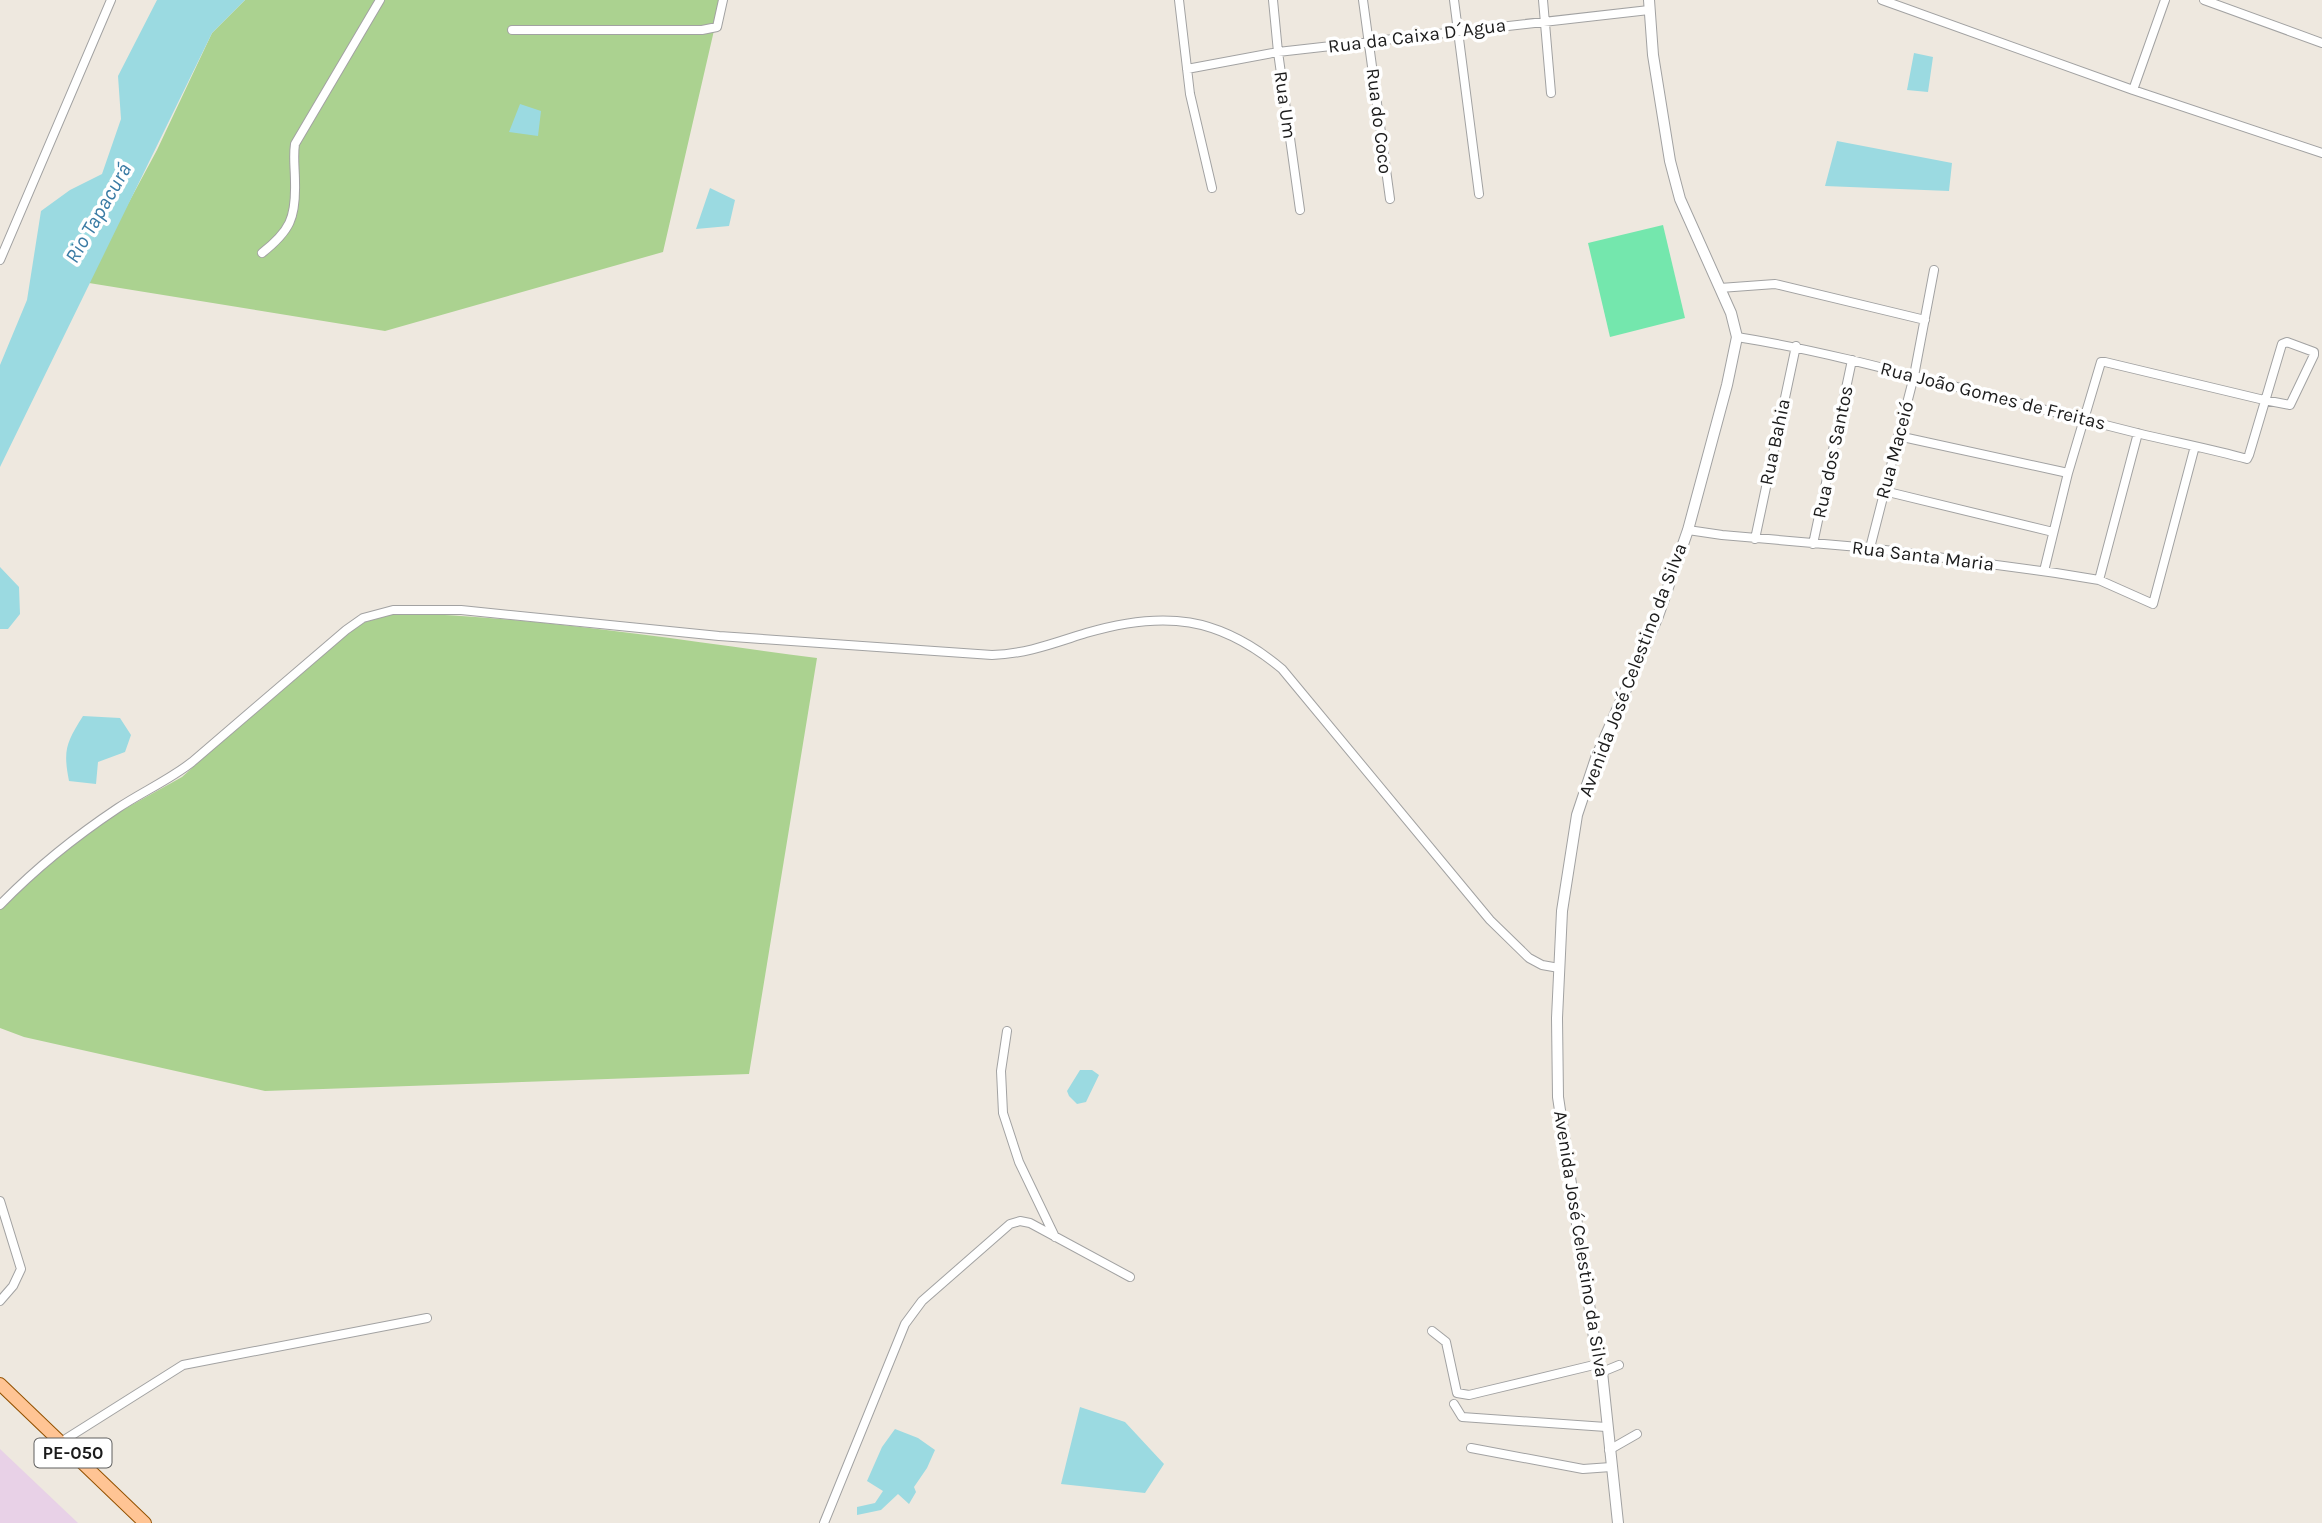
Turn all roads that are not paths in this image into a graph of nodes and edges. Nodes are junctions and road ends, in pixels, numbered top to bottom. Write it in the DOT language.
graph roads {
  1 [pos="111,0"];
  2 [pos="380,0"];
  3 [pos="723,0"];
  4 [pos="1179,0"];
  5 [pos="1273,0"];
  6 [pos="1363,0"];
  7 [pos="1454,0"];
  8 [pos="1543,0"];
  9 [pos="1882,0"];
  10 [pos="2165,0"];
  11 [pos="2204,0"];
  12 [pos="1649,5"];
  13 [pos="1546,20"];
  14 [pos="512,30"];
  15 [pos="1458,32"];
  16 [pos="1369,43"];
  17 [pos="2322,43"];
  18 [pos="1278,51"];
  19 [pos="1187,69"];
  20 [pos="2133,90"];
  21 [pos="1551,93"];
  22 [pos="2322,153"];
  23 [pos="1212,188"];
  24 [pos="1479,194"];
  25 [pos="1390,200"];
  26 [pos="1300,210"];
  27 [pos="262,253"];
  28 [pos="0,260"];
  29 [pos="1934,270"];
  30 [pos="1720,288"];
  31 [pos="1925,320"];
  32 [pos="1737,337"];
  33 [pos="1796,346"];
  34 [pos="1852,360"];
  35 [pos="1914,376"];
  36 [pos="2264,400"];
  37 [pos="2083,419"];
  38 [pos="2138,433"];
  39 [pos="1898,436"];
  40 [pos="2195,446"];
  41 [pos="2068,473"];
  42 [pos="1884,491"];
  43 [pos="1688,530"];
  44 [pos="2053,532"];
  45 [pos="1755,539"];
  46 [pos="1813,544"];
  47 [pos="1870,548"];
  48 [pos="2044,571"];
  49 [pos="2099,580"];
  50 [pos="0,905"];
  51 [pos="1559,968"];
  52 [pos="1007,1031"];
  53 [pos="0,1201"];
  54 [pos="1055,1237"];
  55 [pos="1130,1277"];
  56 [pos="0,1301"];
  57 [pos="427,1318"];
  58 [pos="1432,1331"];
  59 [pos="1619,1365"];
  60 [pos="1600,1368"];
  61 [pos="0,1384"];
  62 [pos="1454,1404"];
  63 [pos="1606,1427"];
  64 [pos="1637,1434"];
  65 [pos="61,1442"];
  66 [pos="1471,1448"];
  67 [pos="1609,1450"];
  68 [pos="1611,1467"];
  69 [pos="145,1523"];
  70 [pos="824,1523"];
  71 [pos="1618,1523"];
  1 -- 28 [label="street"];
  2 -- 27 [label="street"];
  3 -- 14 [label="street"];
  4 -- 19 [label="street"];
  5 -- 18 [label="street, Rua Um"];
  6 -- 16 [label="street, Rua do Coco"];
  7 -- 15 [label="street"];
  8 -- 13 [label="street"];
  9 -- 20 [label="street"];
  10 -- 20 [label="street"];
  11 -- 17 [label="street"];
  12 -- 13 [label="street, Rua da Caixa D´Agua"];
  12 -- 30 [label="street, Avenida José Celestino da Silva"];
  13 -- 15 [label="street, Rua da Caixa D´Agua"];
  13 -- 21 [label="street"];
  15 -- 16 [label="street, Rua da Caixa D´Agua"];
  15 -- 24 [label="street"];
  16 -- 18 [label="street, Rua da Caixa D´Agua"];
  16 -- 25 [label="street, Rua do Coco"];
  18 -- 19 [label="street, Rua da Caixa D´Agua"];
  18 -- 26 [label="street, Rua Um"];
  19 -- 23 [label="street"];
  20 -- 22 [label="street"];
  29 -- 31 [label="street, Rua Maceió"];
  30 -- 31 [label="street"];
  30 -- 32 [label="street, Avenida José Celestino da Silva"];
  31 -- 35 [label="street, Rua Maceió"];
  32 -- 33 [label="street, Rua João Gomes de Freitas"];
  32 -- 43 [label="street, Avenida José Celestino da Silva"];
  33 -- 34 [label="street, Rua João Gomes de Freitas"];
  33 -- 45 [label="street, Rua Bahia"];
  34 -- 35 [label="street, Rua João Gomes de Freitas"];
  34 -- 46 [label="street, Rua dos Santos"];
  35 -- 37 [label="street, Rua João Gomes de Freitas"];
  35 -- 39 [label="street, Rua Maceió"];
  36 -- 36 [label="street"];
  36 -- 37 [label="street"];
  36 -- 40 [label="street, Rua João Gomes de Freitas"];
  37 -- 38 [label="street, Rua João Gomes de Freitas"];
  37 -- 41 [label="street"];
  38 -- 40 [label="street, Rua João Gomes de Freitas"];
  38 -- 49 [label="street"];
  39 -- 41 [label="street"];
  39 -- 42 [label="street, Rua Maceió"];
  40 -- 49 [label="street, Rua Santa Maria"];
  41 -- 44 [label="street"];
  42 -- 44 [label="street"];
  42 -- 47 [label="street, Rua Maceió"];
  43 -- 45 [label="street, Rua Santa Maria"];
  43 -- 51 [label="street, Avenida José Celestino da Silva"];
  44 -- 48 [label="street"];
  45 -- 46 [label="street, Rua Santa Maria"];
  46 -- 47 [label="street, Rua Santa Maria"];
  47 -- 48 [label="street, Rua Santa Maria"];
  48 -- 49 [label="street, Rua Santa Maria"];
  50 -- 51 [label="street"];
  51 -- 60 [label="street, Avenida José Celestino da Silva"];
  52 -- 54 [label="street"];
  53 -- 56 [label="street"];
  54 -- 55 [label="street"];
  54 -- 70 [label="street"];
  57 -- 65 [label="street"];
  58 -- 60 [label="street"];
  59 -- 60 [label="street"];
  60 -- 63 [label="street, Avenida José Celestino da Silva"];
  61 -- 65 [label="main road, PE-050"];
  62 -- 63 [label="street"];
  63 -- 67 [label="street, Avenida José Celestino da Silva"];
  64 -- 67 [label="street"];
  65 -- 69 [label="main road, PE-050"];
  66 -- 68 [label="street"];
  67 -- 68 [label="street, Avenida José Celestino da Silva"];
  68 -- 71 [label="street, Avenida José Celestino da Silva"];
}
